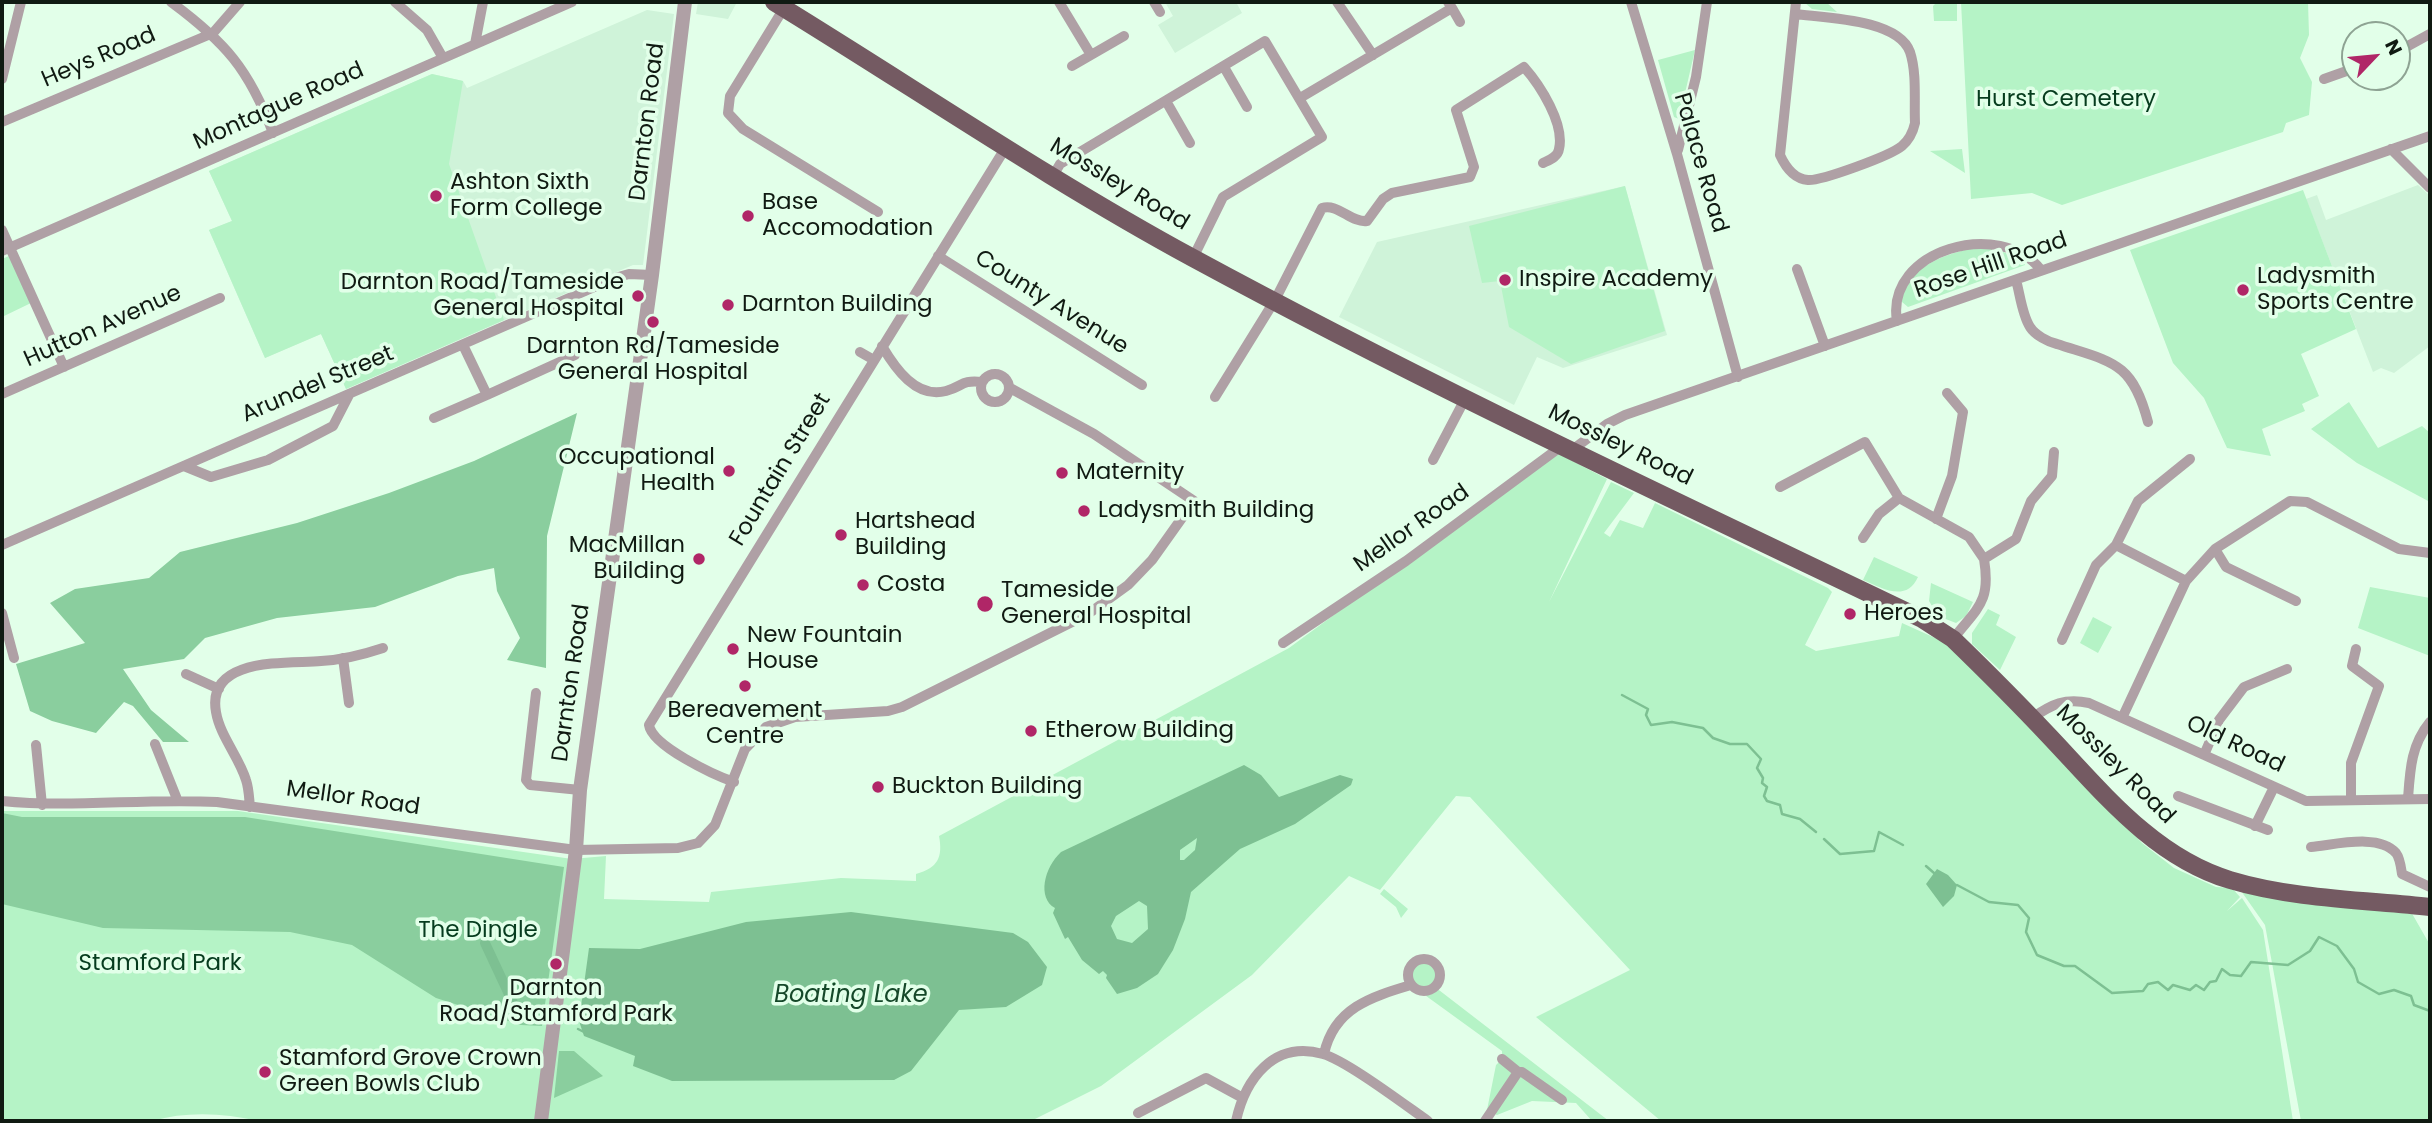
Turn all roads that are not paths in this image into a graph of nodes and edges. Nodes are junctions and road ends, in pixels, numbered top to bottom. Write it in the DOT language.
graph roads {
  1 [pos="21,2"];
  2 [pos="171,2"];
  3 [pos="240,2"];
  4 [pos="395,2"];
  5 [pos="482,2"];
  6 [pos="572,2"];
  7 [pos="685,2"];
  8 [pos="1059,2"];
  9 [pos="1337,2"];
  10 [pos="1631,2"];
  11 [pos="1707,2"];
  12 [pos="1796,2"];
  13 [pos="779,5"];
  14 [pos="1450,5"];
  15 [pos="1795,14"];
  16 [pos="1460,22"];
  17 [pos="213,33"];
  18 [pos="2430,34"];
  19 [pos="1124,36"];
  20 [pos="475,44"];
  21 [pos="2411,44"];
  22 [pos="1091,55"];
  23 [pos="1373,55"];
  24 [pos="443,58"];
  25 [pos="1072,66"];
  26 [pos="1224,67"];
  27 [pos="2341,73"];
  28 [pos="2,79"];
  29 [pos="2324,79"];
  30 [pos="1300,98"];
  31 [pos="1166,100"];
  32 [pos="1247,107"];
  33 [pos="2,122"];
  34 [pos="273,133"];
  35 [pos="2430,136"];
  36 [pos="1190,143"];
  37 [pos="1006,147"];
  38 [pos="2391,149"];
  39 [pos="1677,155"];
  40 [pos="1543,163"];
  41 [pos="1053,176"];
  42 [pos="2430,188"];
  43 [pos="878,212"];
  44 [pos="2,230"];
  45 [pos="5,250"];
  46 [pos="938,256"];
  47 [pos="1193,258"];
  48 [pos="1797,269"];
  49 [pos="2041,271"];
  50 [pos="652,275"];
  51 [pos="2016,280"];
  52 [pos="220,298"];
  53 [pos="1275,300"];
  54 [pos="1897,321"];
  55 [pos="463,345"];
  56 [pos="882,346"];
  57 [pos="1825,346"];
  58 [pos="860,352"];
  59 [pos="575,355"];
  60 [pos="874,360"];
  61 [pos="64,367"];
  62 [pos="1738,377"];
  63 [pos="982,382"];
  64 [pos="1142,385"];
  65 [pos="1010,388"];
  66 [pos="1947,393"];
  67 [pos="2,394"];
  68 [pos="349,395"];
  69 [pos="487,395"];
  70 [pos="1215,397"];
  71 [pos="1466,397"];
  72 [pos="433,418"];
  73 [pos="2148,422"];
  74 [pos="1567,448"];
  75 [pos="2054,452"];
  76 [pos="2190,459"];
  77 [pos="1433,460"];
  78 [pos="184,466"];
  79 [pos="1780,486"];
  80 [pos="1899,498"];
  81 [pos="1936,519"];
  82 [pos="1863,538"];
  83 [pos="2,545"];
  84 [pos="2116,545"];
  85 [pos="2215,549"];
  86 [pos="2430,553"];
  87 [pos="1984,559"];
  88 [pos="2186,581"];
  89 [pos="2296,601"];
  90 [pos="2,613"];
  91 [pos="1953,639"];
  92 [pos="2062,640"];
  93 [pos="1283,643"];
  94 [pos="383,648"];
  95 [pos="2356,649"];
  96 [pos="14,659"];
  97 [pos="343,659"];
  98 [pos="2287,669"];
  99 [pos="186,674"];
  100 [pos="219,689"];
  101 [pos="536,693"];
  102 [pos="349,703"];
  103 [pos="2123,716"];
  104 [pos="2032,718"];
  105 [pos="2430,722"];
  106 [pos="155,744"];
  107 [pos="36,745"];
  108 [pos="2204,755"];
  109 [pos="734,782"];
  110 [pos="2274,787"];
  111 [pos="580,790"];
  112 [pos="2178,796"];
  113 [pos="177,799"];
  114 [pos="2408,799"];
  115 [pos="2430,799"];
  116 [pos="2351,800"];
  117 [pos="2,801"];
  118 [pos="42,805"];
  119 [pos="250,807"];
  120 [pos="2255,826"];
  121 [pos="2267,830"];
  122 [pos="2311,846"];
  123 [pos="576,850"];
  124 [pos="2430,887"];
  125 [pos="2430,907"];
  126 [pos="1411,985"];
  127 [pos="1324,1054"];
  128 [pos="1502,1059"];
  129 [pos="1518,1072"];
  130 [pos="1241,1097"];
  131 [pos="1562,1100"];
  132 [pos="1138,1113"];
  133 [pos="541,1121"];
  134 [pos="1236,1121"];
  135 [pos="1428,1121"];
  136 [pos="1485,1121"];
  1 -- 28 [label="street"];
  2 -- 17 [label="street"];
  3 -- 17 [label="street"];
  4 -- 24 [label="street"];
  5 -- 20 [label="street"];
  6 -- 20 [label="street, Montague Road"];
  7 -- 50 [label="street, Darnton Road"];
  8 -- 22 [label="street"];
  9 -- 23 [label="street"];
  10 -- 39 [label="street, Palace Road"];
  11 -- 39 [label="street"];
  12 -- 15 [label="street"];
  13 -- 37 [label="main road, Mossley Road"];
  13 -- 43 [label="street"];
  14 -- 16 [label="street"];
  14 -- 23 [label="street"];
  15 -- 15 [label="street"];
  17 -- 33 [label="street, Heys Road"];
  17 -- 34 [label="street"];
  18 -- 21 [label="street"];
  19 -- 22 [label="street"];
  20 -- 24 [label="street, Montague Road"];
  22 -- 25 [label="street"];
  23 -- 30 [label="street"];
  24 -- 34 [label="street, Montague Road"];
  26 -- 30 [label="street"];
  26 -- 31 [label="street"];
  26 -- 32 [label="street"];
  27 -- 29 [label="street"];
  30 -- 47 [label="street"];
  31 -- 36 [label="street"];
  31 -- 41 [label="street"];
  34 -- 45 [label="street, Montague Road"];
  35 -- 38 [label="street, Rose Hill Road"];
  37 -- 41 [label="main road, Mossley Road"];
  37 -- 46 [label="street, Fountain Street"];
  38 -- 42 [label="street"];
  38 -- 49 [label="street, Rose Hill Road"];
  39 -- 62 [label="street, Palace Road"];
  40 -- 53 [label="street"];
  41 -- 47 [label="main road, Mossley Road"];
  44 -- 45 [label="street"];
  45 -- 61 [label="street"];
  46 -- 56 [label="street, Fountain Street"];
  46 -- 64 [label="street, County Avenue"];
  47 -- 53 [label="main road, Mossley Road"];
  48 -- 57 [label="street"];
  49 -- 51 [label="street, Rose Hill Road"];
  49 -- 54 [label="street"];
  50 -- 55 [label="street, Arundel Street"];
  50 -- 111 [label="street, Darnton Road"];
  51 -- 54 [label="street, Rose Hill Road"];
  51 -- 73 [label="street"];
  52 -- 61 [label="street, Hutton Avenue"];
  53 -- 70 [label="street"];
  53 -- 71 [label="main road, Mossley Road"];
  54 -- 57 [label="street, Rose Hill Road"];
  55 -- 68 [label="street, Arundel Street"];
  55 -- 69 [label="street"];
  56 -- 60 [label="street, Fountain Street"];
  56 -- 63 [label="street"];
  57 -- 62 [label="street, Rose Hill Road"];
  58 -- 60 [label="street"];
  59 -- 69 [label="street"];
  60 -- 109 [label="street, Fountain Street"];
  61 -- 67 [label="street, Hutton Avenue"];
  62 -- 74 [label="street, Rose Hill Road"];
  63 -- 65 [label="street"];
  63 -- 65 [label="street"];
  65 -- 109 [label="street"];
  66 -- 81 [label="street"];
  68 -- 78 [label="street, Arundel Street"];
  68 -- 78 [label="street"];
  69 -- 72 [label="street"];
  71 -- 74 [label="main road, Mossley Road"];
  71 -- 77 [label="street"];
  74 -- 91 [label="main road, Mossley Road"];
  74 -- 93 [label="street, Mellor Road"];
  75 -- 87 [label="street"];
  76 -- 84 [label="street"];
  78 -- 83 [label="street, Arundel Street"];
  79 -- 80 [label="street"];
  80 -- 81 [label="street"];
  80 -- 82 [label="street"];
  81 -- 87 [label="street"];
  84 -- 88 [label="street"];
  84 -- 92 [label="street"];
  85 -- 86 [label="street"];
  85 -- 88 [label="street"];
  85 -- 89 [label="street"];
  87 -- 91 [label="street"];
  88 -- 103 [label="street"];
  90 -- 96 [label="street"];
  91 -- 104 [label="main road, Mossley Road"];
  94 -- 97 [label="street"];
  95 -- 116 [label="street"];
  97 -- 100 [label="street"];
  97 -- 102 [label="street"];
  98 -- 108 [label="street"];
  99 -- 100 [label="street"];
  100 -- 119 [label="street"];
  101 -- 111 [label="street"];
  103 -- 104 [label="street, Old Road"];
  103 -- 108 [label="street, Old Road"];
  104 -- 125 [label="main road, Mossley Road"];
  105 -- 114 [label="street"];
  106 -- 113 [label="street"];
  107 -- 118 [label="street"];
  108 -- 110 [label="street, Old Road"];
  109 -- 123 [label="street, Mellor Road"];
  110 -- 116 [label="street, Old Road"];
  110 -- 120 [label="street"];
  111 -- 123 [label="street, Darnton Road"];
  112 -- 120 [label="street"];
  113 -- 118 [label="street, Mellor Road"];
  113 -- 119 [label="street, Mellor Road"];
  114 -- 115 [label="street, Old Road"];
  114 -- 116 [label="street, Old Road"];
  117 -- 118 [label="street, Mellor Road"];
  119 -- 123 [label="street, Mellor Road"];
  120 -- 121 [label="street"];
  122 -- 124 [label="street"];
  123 -- 133 [label="street, Darnton Road"];
  126 -- 127 [label="street"];
  127 -- 130 [label="street"];
  127 -- 135 [label="street"];
  128 -- 129 [label="street"];
  129 -- 131 [label="street"];
  129 -- 136 [label="street"];
  130 -- 132 [label="street"];
  130 -- 134 [label="street"];
}
